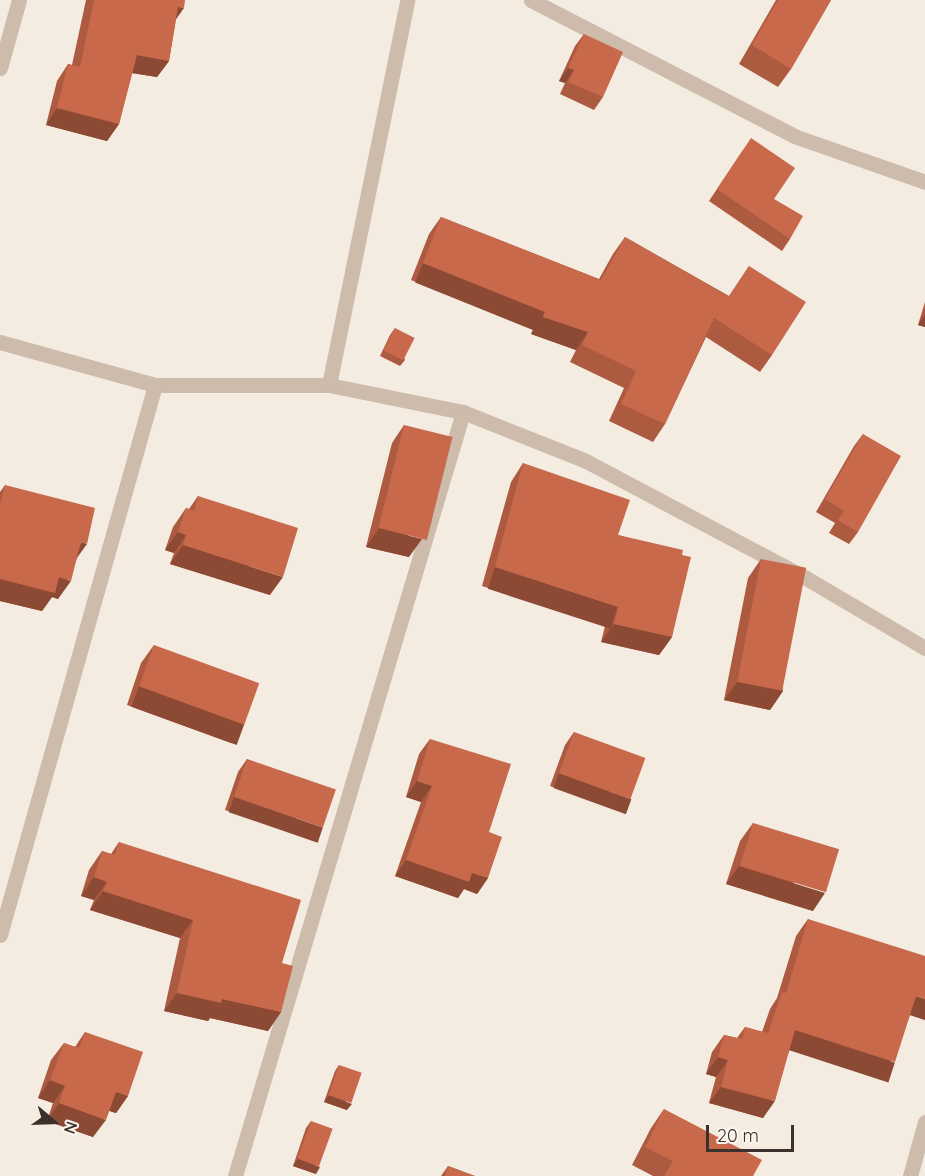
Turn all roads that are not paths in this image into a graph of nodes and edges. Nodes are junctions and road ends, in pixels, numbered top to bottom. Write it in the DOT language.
graph roads {
  1 [pos="19,0"];
  2 [pos="407,0"];
  3 [pos="531,0"];
  4 [pos="0,68"];
  5 [pos="925,182"];
  6 [pos="0,342"];
  7 [pos="329,385"];
  8 [pos="155,386"];
  9 [pos="463,412"];
  10 [pos="925,648"];
  11 [pos="0,935"];
  12 [pos="925,1122"];
  13 [pos="235,1176"];
  14 [pos="910,1176"];
  1 -- 4 [label="street"];
  2 -- 7 [label="street"];
  3 -- 5 [label="street"];
  6 -- 8 [label="street"];
  7 -- 8 [label="street"];
  7 -- 9 [label="street"];
  8 -- 11 [label="street"];
  9 -- 10 [label="street"];
  9 -- 13 [label="street"];
  12 -- 14 [label="street"];
}
